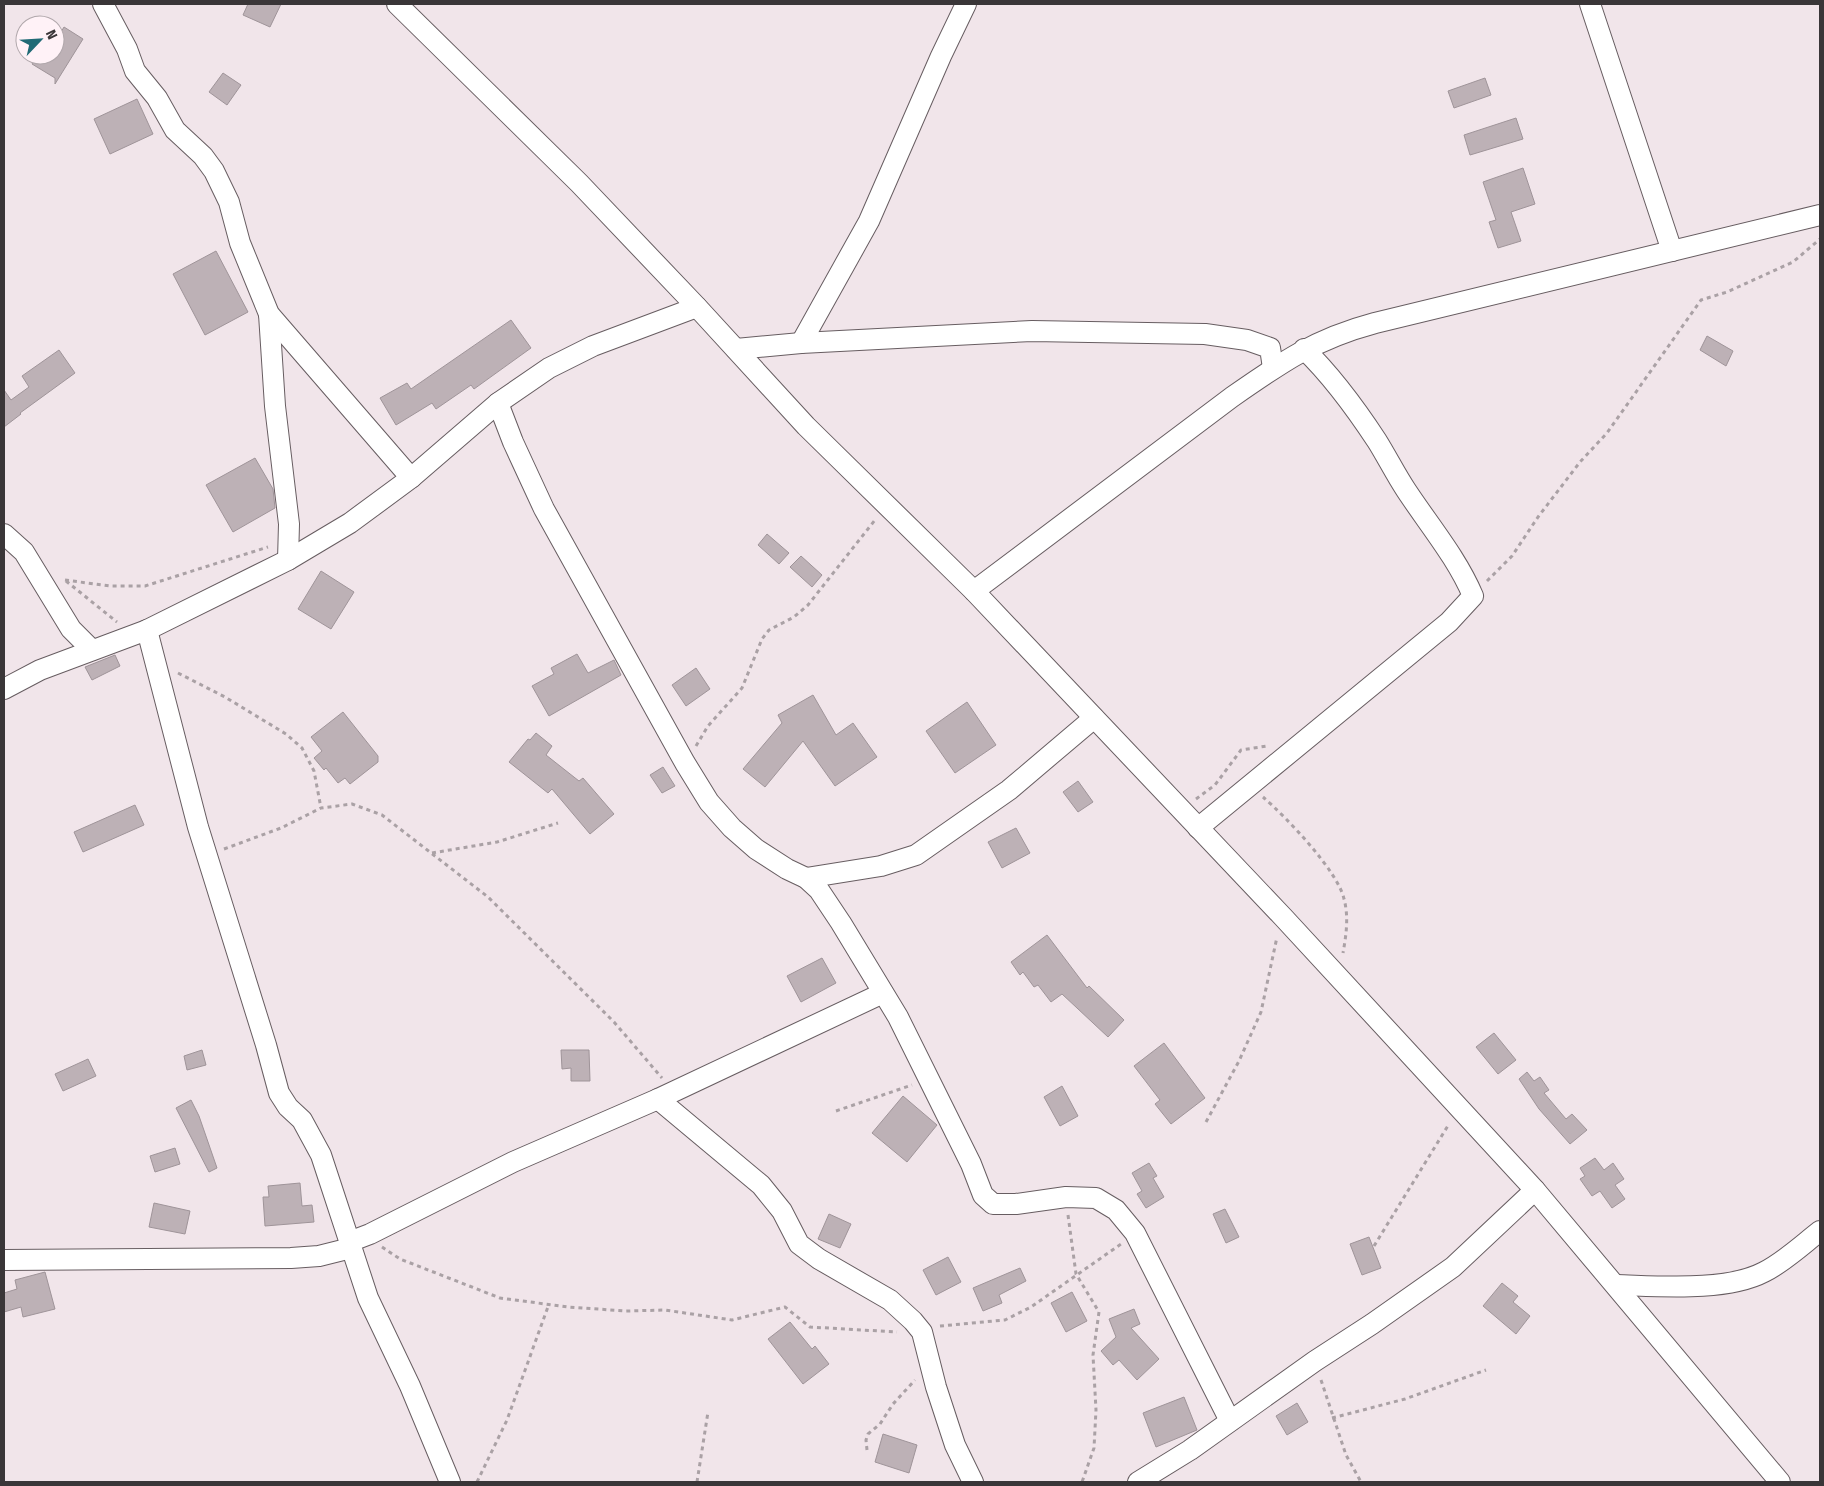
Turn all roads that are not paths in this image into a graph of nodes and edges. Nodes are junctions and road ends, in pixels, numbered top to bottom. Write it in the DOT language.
graph roads {
  1 [pos="103,4"];
  2 [pos="396,4"];
  3 [pos="966,4"];
  4 [pos="1590,4"];
  5 [pos="1820,215"];
  6 [pos="1672,251"];
  7 [pos="697,307"];
  8 [pos="269,314"];
  9 [pos="801,342"];
  10 [pos="736,349"];
  11 [pos="1304,349"];
  12 [pos="1272,368"];
  13 [pos="498,403"];
  14 [pos="411,478"];
  15 [pos="4,534"];
  16 [pos="288,554"];
  17 [pos="974,591"];
  18 [pos="140,632"];
  19 [pos="92,650"];
  20 [pos="4,689"];
  21 [pos="1094,718"];
  22 [pos="1198,828"];
  23 [pos="806,878"];
  24 [pos="883,993"];
  25 [pos="666,1095"];
  26 [pos="1535,1190"];
  27 [pos="1820,1231"];
  28 [pos="350,1245"];
  29 [pos="4,1260"];
  30 [pos="1616,1285"];
  31 [pos="1230,1421"];
  32 [pos="450,1482"];
  33 [pos="973,1482"];
  34 [pos="1138,1482"];
  35 [pos="1780,1482"];
  1 -- 8 [label="street"];
  2 -- 7 [label="street"];
  3 -- 9 [label="street"];
  4 -- 6 [label="street"];
  5 -- 6 [label="street"];
  6 -- 11 [label="street"];
  7 -- 10 [label="street"];
  7 -- 13 [label="street"];
  8 -- 14 [label="street"];
  8 -- 16 [label="street"];
  9 -- 10 [label="street"];
  9 -- 12 [label="street"];
  10 -- 17 [label="street"];
  11 -- 12 [label="street"];
  11 -- 22 [label="street"];
  12 -- 17 [label="street"];
  13 -- 14 [label="street"];
  13 -- 23 [label="street"];
  14 -- 16 [label="street"];
  15 -- 19 [label="street"];
  16 -- 18 [label="street"];
  17 -- 21 [label="street"];
  18 -- 19 [label="street"];
  18 -- 28 [label="street"];
  19 -- 20 [label="street"];
  21 -- 22 [label="street"];
  21 -- 23 [label="street"];
  22 -- 26 [label="street"];
  23 -- 24 [label="street"];
  24 -- 25 [label="street"];
  24 -- 31 [label="street"];
  25 -- 28 [label="street"];
  25 -- 33 [label="street"];
  26 -- 30 [label="street"];
  26 -- 31 [label="street"];
  27 -- 30 [label="street"];
  28 -- 29 [label="street"];
  28 -- 32 [label="street"];
  30 -- 35 [label="street"];
  31 -- 34 [label="street"];
}
